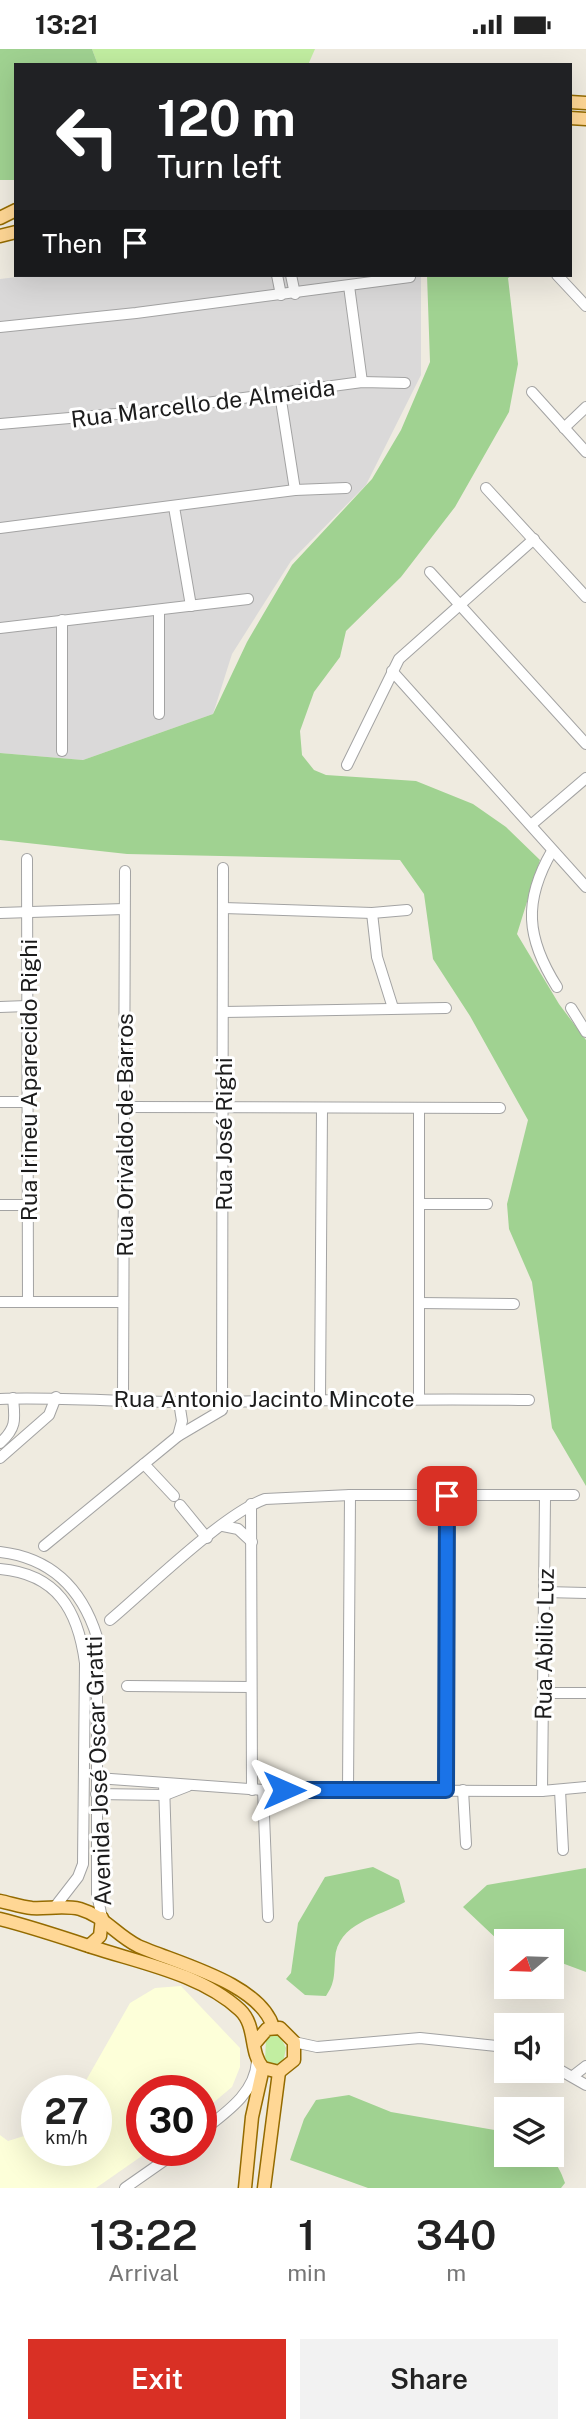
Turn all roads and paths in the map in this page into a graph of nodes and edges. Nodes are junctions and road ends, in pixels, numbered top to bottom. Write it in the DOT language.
graph roads {
  1 [pos="277,277"];
  2 [pos="291,277"];
  3 [pos="410,277"];
  4 [pos="559,277"];
  5 [pos="349,286"];
  6 [pos="295,294"];
  7 [pos="281,295"];
  8 [pos="586,306"];
  9 [pos="0,327"];
  10 [pos="362,382"];
  11 [pos="405,383"];
  12 [pos="532,392"];
  13 [pos="280,394"];
  14 [pos="586,407"];
  15 [pos="0,424"];
  16 [pos="564,428"];
  17 [pos="586,452"];
  18 [pos="346,488"];
  19 [pos="486,488"];
  20 [pos="295,490"];
  21 [pos="174,507"];
  22 [pos="0,528"];
  23 [pos="534,540"];
  24 [pos="430,572"];
  25 [pos="586,597"];
  26 [pos="248,599"];
  27 [pos="191,606"];
  28 [pos="461,606"];
  29 [pos="159,610"];
  30 [pos="62,620"];
  31 [pos="0,628"];
  32 [pos="392,671"];
  33 [pos="159,714"];
  34 [pos="586,744"];
  35 [pos="62,751"];
  36 [pos="347,765"];
  37 [pos="586,778"];
  38 [pos="531,825"];
  39 [pos="552,851"];
  40 [pos="27,859"];
  41 [pos="223,868"];
  42 [pos="125,871"];
  43 [pos="586,887"];
  44 [pos="223,908"];
  45 [pos="124,909"];
  46 [pos="407,910"];
  47 [pos="0,913"];
  48 [pos="28,913"];
  49 [pos="372,913"];
  50 [pos="557,987"];
  51 [pos="27,1006"];
  52 [pos="0,1007"];
  53 [pos="393,1008"];
  54 [pos="446,1008"];
  55 [pos="571,1008"];
  56 [pos="223,1012"];
  57 [pos="586,1032"];
  58 [pos="0,1102"];
  59 [pos="27,1102"];
  60 [pos="124,1107"];
  61 [pos="322,1108"];
  62 [pos="419,1108"];
  63 [pos="499,1108"];
  64 [pos="222,1109"];
  65 [pos="419,1204"];
  66 [pos="487,1204"];
  67 [pos="0,1205"];
  68 [pos="27,1205"];
  69 [pos="0,1302"];
  70 [pos="28,1302"];
  71 [pos="123,1302"];
  72 [pos="419,1303"];
  73 [pos="514,1304"];
  74 [pos="57,1397"];
  75 [pos="13,1398"];
  76 [pos="123,1398"];
  77 [pos="419,1398"];
  78 [pos="0,1399"];
  79 [pos="320,1399"];
  80 [pos="528,1400"];
  81 [pos="200,1401"];
  82 [pos="223,1401"];
  83 [pos="179,1402"];
  84 [pos="199,1425"];
  85 [pos="178,1436"];
  86 [pos="0,1443"];
  87 [pos="0,1458"];
  88 [pos="144,1464"];
  89 [pos="349,1495"];
  90 [pos="574,1495"];
  91 [pos="447,1496"];
  92 [pos="545,1497"];
  93 [pos="251,1504"];
  94 [pos="223,1526"];
  95 [pos="207,1538"];
  96 [pos="252,1542"];
  97 [pos="44,1546"];
  98 [pos="0,1552"];
  99 [pos="0,1569"];
  100 [pos="545,1592"];
  101 [pos="586,1593"];
  102 [pos="110,1620"];
  103 [pos="127,1686"];
  104 [pos="251,1687"];
  105 [pos="543,1693"];
  106 [pos="586,1693"];
  107 [pos="97,1778"];
  108 [pos="164,1783"];
  109 [pos="188,1786"];
  110 [pos="586,1787"];
  111 [pos="257,1790"];
  112 [pos="348,1790"];
  113 [pos="446,1790"];
  114 [pos="463,1790"];
  115 [pos="560,1790"];
  116 [pos="542,1791"];
  117 [pos="96,1794"];
  118 [pos="165,1795"];
  119 [pos="466,1844"];
  120 [pos="563,1850"];
  121 [pos="0,1901"];
  122 [pos="54,1908"];
  123 [pos="168,1914"];
  124 [pos="268,1917"];
  125 [pos="102,1918"];
  126 [pos="0,1919"];
  127 [pos="49,1931"];
  128 [pos="89,1946"];
  129 [pos="273,2027"];
  130 [pos="294,2042"];
  131 [pos="255,2043"];
  132 [pos="494,2045"];
  133 [pos="317,2047"];
  134 [pos="294,2060"];
  135 [pos="260,2064"];
  136 [pos="586,2066"];
  137 [pos="279,2072"];
  138 [pos="564,2072"];
  139 [pos="573,2076"];
  140 [pos="586,2085"];
  141 [pos="230,2111"];
  142 [pos="252,2116"];
  143 [pos="217,2120"];
  144 [pos="156,2166"];
  145 [pos="125,2188"];
  146 [pos="245,2188"];
  147 [pos="264,2188"];
  1 -- 7 [label="street"];
  2 -- 6 [label="street"];
  3 -- 5 [label="street"];
  4 -- 8 [label="street"];
  5 -- 6 [label="street"];
  5 -- 10 [label="street"];
  6 -- 7 [label="street"];
  7 -- 9 [label="street"];
  10 -- 11 [label="street, Rua Marcello de Almeida"];
  10 -- 13 [label="street, Rua Marcello de Almeida"];
  12 -- 16 [label="street"];
  13 -- 15 [label="street, Rua Marcello de Almeida"];
  13 -- 20 [label="street"];
  14 -- 16 [label="street"];
  16 -- 17 [label="street"];
  18 -- 20 [label="street"];
  19 -- 23 [label="street"];
  20 -- 21 [label="street"];
  21 -- 22 [label="street"];
  21 -- 27 [label="street"];
  23 -- 25 [label="street"];
  23 -- 28 [label="street"];
  24 -- 28 [label="street"];
  26 -- 27 [label="street"];
  27 -- 29 [label="street"];
  28 -- 32 [label="street"];
  28 -- 34 [label="street"];
  29 -- 30 [label="street"];
  29 -- 33 [label="street"];
  30 -- 31 [label="street"];
  30 -- 35 [label="street"];
  32 -- 36 [label="street"];
  32 -- 38 [label="street"];
  37 -- 38 [label="street"];
  38 -- 39 [label="street"];
  39 -- 43 [label="street"];
  39 -- 50 [label="street"];
  40 -- 48 [label="street, Rua Irineu Aparecido Righi"];
  41 -- 44 [label="street, Rua José Righi"];
  42 -- 45 [label="street, Rua Orivaldo de Barros"];
  44 -- 49 [label="street"];
  44 -- 56 [label="street, Rua José Righi"];
  45 -- 48 [label="street"];
  45 -- 60 [label="street, Rua Orivaldo de Barros"];
  46 -- 49 [label="street"];
  47 -- 48 [label="street"];
  48 -- 51 [label="street, Rua Irineu Aparecido Righi"];
  49 -- 53 [label="street"];
  51 -- 52 [label="street"];
  51 -- 59 [label="street, Rua Irineu Aparecido Righi"];
  53 -- 54 [label="street"];
  53 -- 56 [label="street"];
  55 -- 57 [label="street"];
  56 -- 64 [label="street, Rua José Righi"];
  58 -- 59 [label="street"];
  59 -- 68 [label="street, Rua Irineu Aparecido Righi"];
  60 -- 64 [label="street"];
  60 -- 71 [label="street, Rua Orivaldo de Barros"];
  61 -- 62 [label="street"];
  61 -- 64 [label="street"];
  61 -- 79 [label="street"];
  62 -- 63 [label="street"];
  62 -- 65 [label="street"];
  64 -- 82 [label="street, Rua José Righi"];
  65 -- 66 [label="street"];
  65 -- 72 [label="street"];
  67 -- 68 [label="street"];
  68 -- 70 [label="street, Rua Irineu Aparecido Righi"];
  69 -- 70 [label="street"];
  70 -- 71 [label="street"];
  71 -- 76 [label="street, Rua Orivaldo de Barros"];
  72 -- 73 [label="street"];
  72 -- 77 [label="street"];
  74 -- 75 [label="street, Rua Antonio Jacinto Mincote"];
  74 -- 76 [label="street, Rua Antonio Jacinto Mincote"];
  74 -- 87 [label="street"];
  75 -- 78 [label="street, Rua Antonio Jacinto Mincote"];
  75 -- 86 [label="street"];
  76 -- 83 [label="street, Rua Antonio Jacinto Mincote"];
  77 -- 79 [label="street, Rua Antonio Jacinto Mincote"];
  77 -- 80 [label="street, Rua Antonio Jacinto Mincote"];
  79 -- 82 [label="street, Rua Antonio Jacinto Mincote"];
  81 -- 82 [label="street, Rua Antonio Jacinto Mincote"];
  81 -- 83 [label="street, Rua Antonio Jacinto Mincote"];
  81 -- 84 [label="street"];
  82 -- 84 [label="street"];
  83 -- 85 [label="street"];
  84 -- 85 [label="street"];
  85 -- 88 [label="street"];
  88 -- 95 [label="street"];
  88 -- 97 [label="street"];
  89 -- 91 [label="street"];
  89 -- 93 [label="street"];
  89 -- 112 [label="street"];
  90 -- 92 [label="street"];
  91 -- 92 [label="street"];
  91 -- 113 [label="street"];
  92 -- 100 [label="street, Rua Abilio Luz"];
  93 -- 94 [label="street"];
  93 -- 96 [label="street"];
  94 -- 95 [label="street"];
  94 -- 96 [label="street"];
  95 -- 102 [label="street"];
  96 -- 104 [label="street"];
  98 -- 107 [label="street, Avenida José Oscar Gratti"];
  99 -- 122 [label="street, Avenida José Oscar Gratti"];
  100 -- 101 [label="street"];
  100 -- 105 [label="street, Rua Abilio Luz"];
  103 -- 104 [label="street"];
  104 -- 111 [label="street"];
  105 -- 106 [label="street"];
  105 -- 116 [label="street, Rua Abilio Luz"];
  107 -- 108 [label="street"];
  107 -- 117 [label="street, Avenida José Oscar Gratti"];
  108 -- 109 [label="street"];
  108 -- 118 [label="street"];
  109 -- 111 [label="street"];
  109 -- 118 [label="street"];
  110 -- 115 [label="street"];
  111 -- 112 [label="street"];
  111 -- 124 [label="street"];
  112 -- 113 [label="street"];
  113 -- 114 [label="street"];
  114 -- 116 [label="street"];
  114 -- 119 [label="street"];
  115 -- 116 [label="street"];
  115 -- 120 [label="street"];
  117 -- 118 [label="street"];
  117 -- 125 [label="street, Avenida José Oscar Gratti"];
  118 -- 123 [label="street"];
  121 -- 122 [label="main road"];
  122 -- 125 [label="main road"];
  122 -- 127 [label="main road"];
  125 -- 128 [label="main road"];
  125 -- 129 [label="main road"];
  126 -- 127 [label="main road"];
  127 -- 128 [label="main road"];
  128 -- 131 [label="main road"];
  129 -- 130 [label="main road"];
  129 -- 131 [label="main road"];
  130 -- 133 [label="street"];
  130 -- 134 [label="main road"];
  131 -- 135 [label="main road"];
  132 -- 133 [label="street"];
  133 -- 134 [label="street"];
  134 -- 137 [label="main road"];
  135 -- 137 [label="main road"];
  135 -- 141 [label="street"];
  135 -- 142 [label="main road"];
  136 -- 139 [label="street"];
  137 -- 147 [label="main road"];
  138 -- 139 [label="street"];
  139 -- 140 [label="street"];
  141 -- 142 [label="street"];
  141 -- 143 [label="street"];
  142 -- 146 [label="main road"];
  144 -- 145 [label="street"];
}
